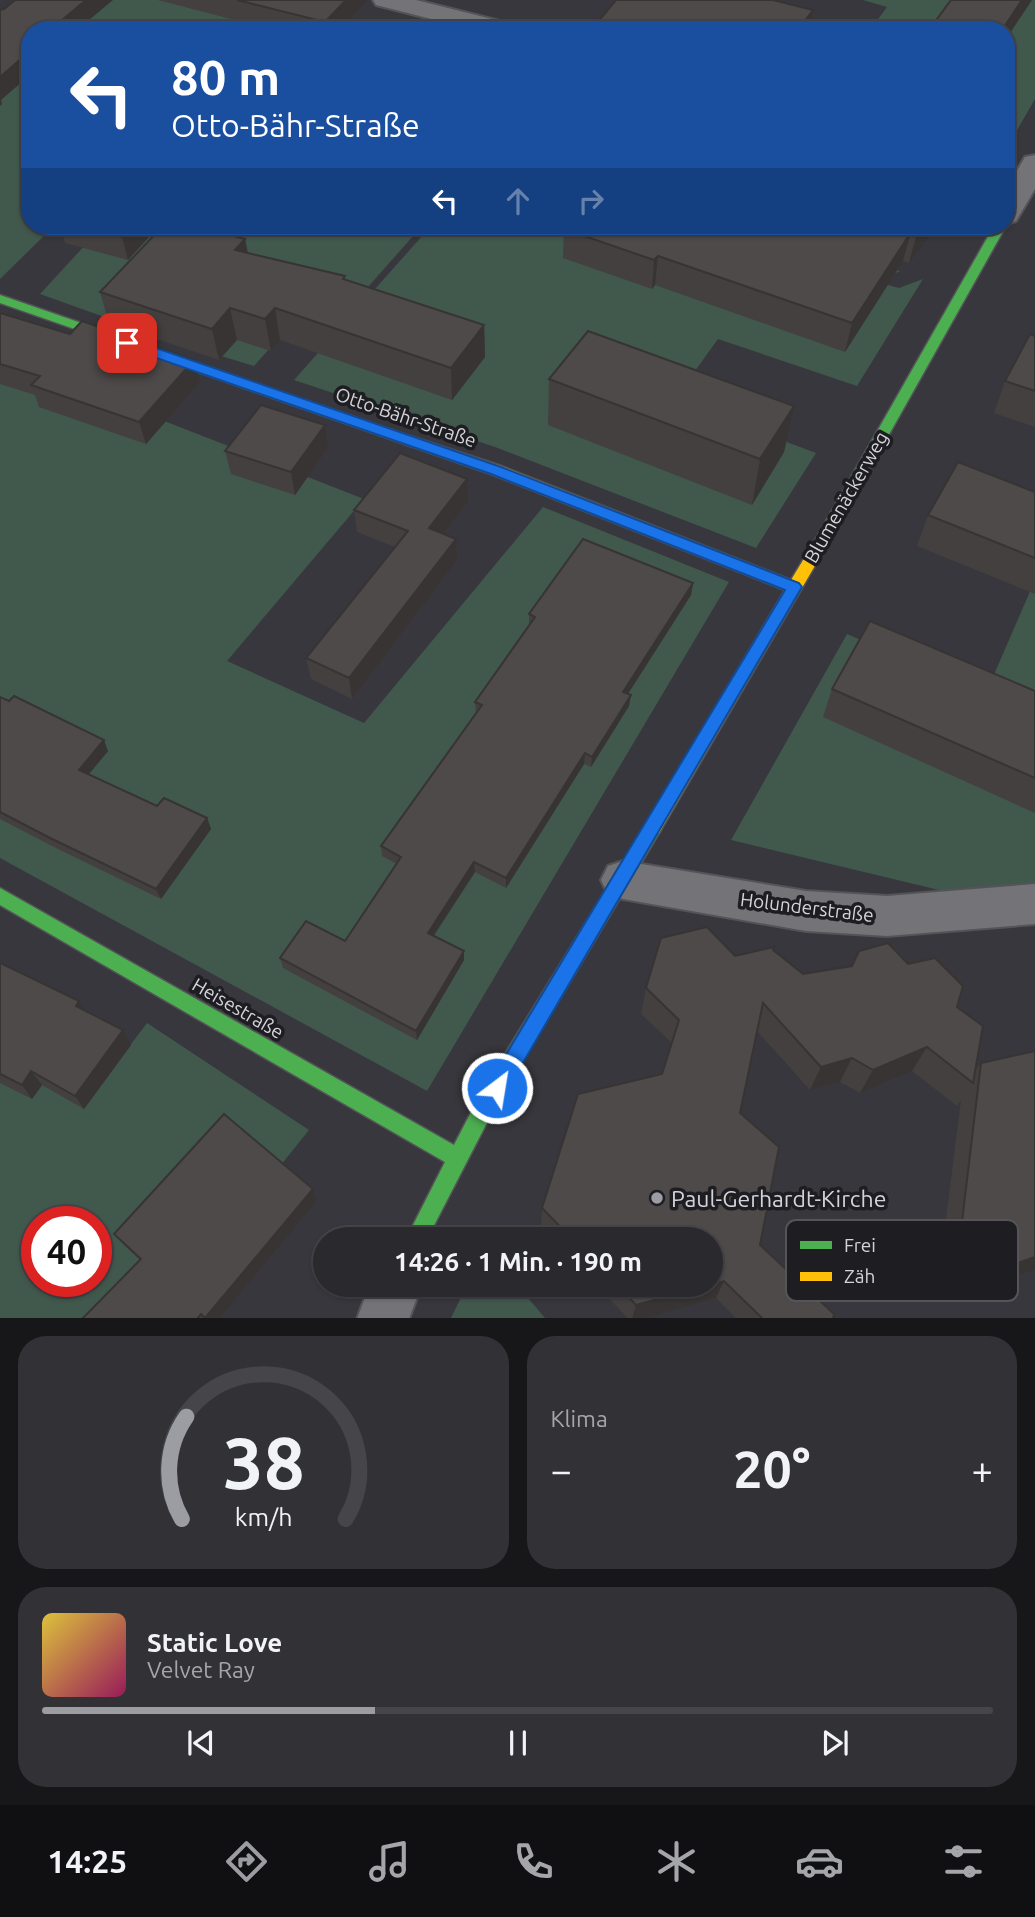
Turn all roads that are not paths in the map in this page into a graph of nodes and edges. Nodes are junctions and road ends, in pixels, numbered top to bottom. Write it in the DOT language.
graph roads {
  1 [pos="385,0"];
  2 [pos="470,21"];
  3 [pos="1023,171"];
  4 [pos="1015,192"];
  5 [pos="995,235"];
  6 [pos="0,299"];
  7 [pos="794,587"];
  8 [pos="622,880"];
  9 [pos="0,896"];
  10 [pos="1035,904"];
  11 [pos="455,1157"];
  12 [pos="422,1227"];
  13 [pos="391,1297"];
  14 [pos="383,1318"];
  1 -- 2 [label="street"];
  3 -- 4 [label="street"];
  5 -- 7 [label="street, Blumenäckerweg"];
  6 -- 7 [label="street, Otto-Bähr-Straße"];
  7 -- 8 [label="street, Blumenäckerweg"];
  8 -- 10 [label="street, Holunderstraße"];
  8 -- 11 [label="street, Blumenäckerweg"];
  9 -- 11 [label="street, Heisestraße"];
  11 -- 12 [label="street, Blumenäckerweg"];
  13 -- 14 [label="street"];
}
